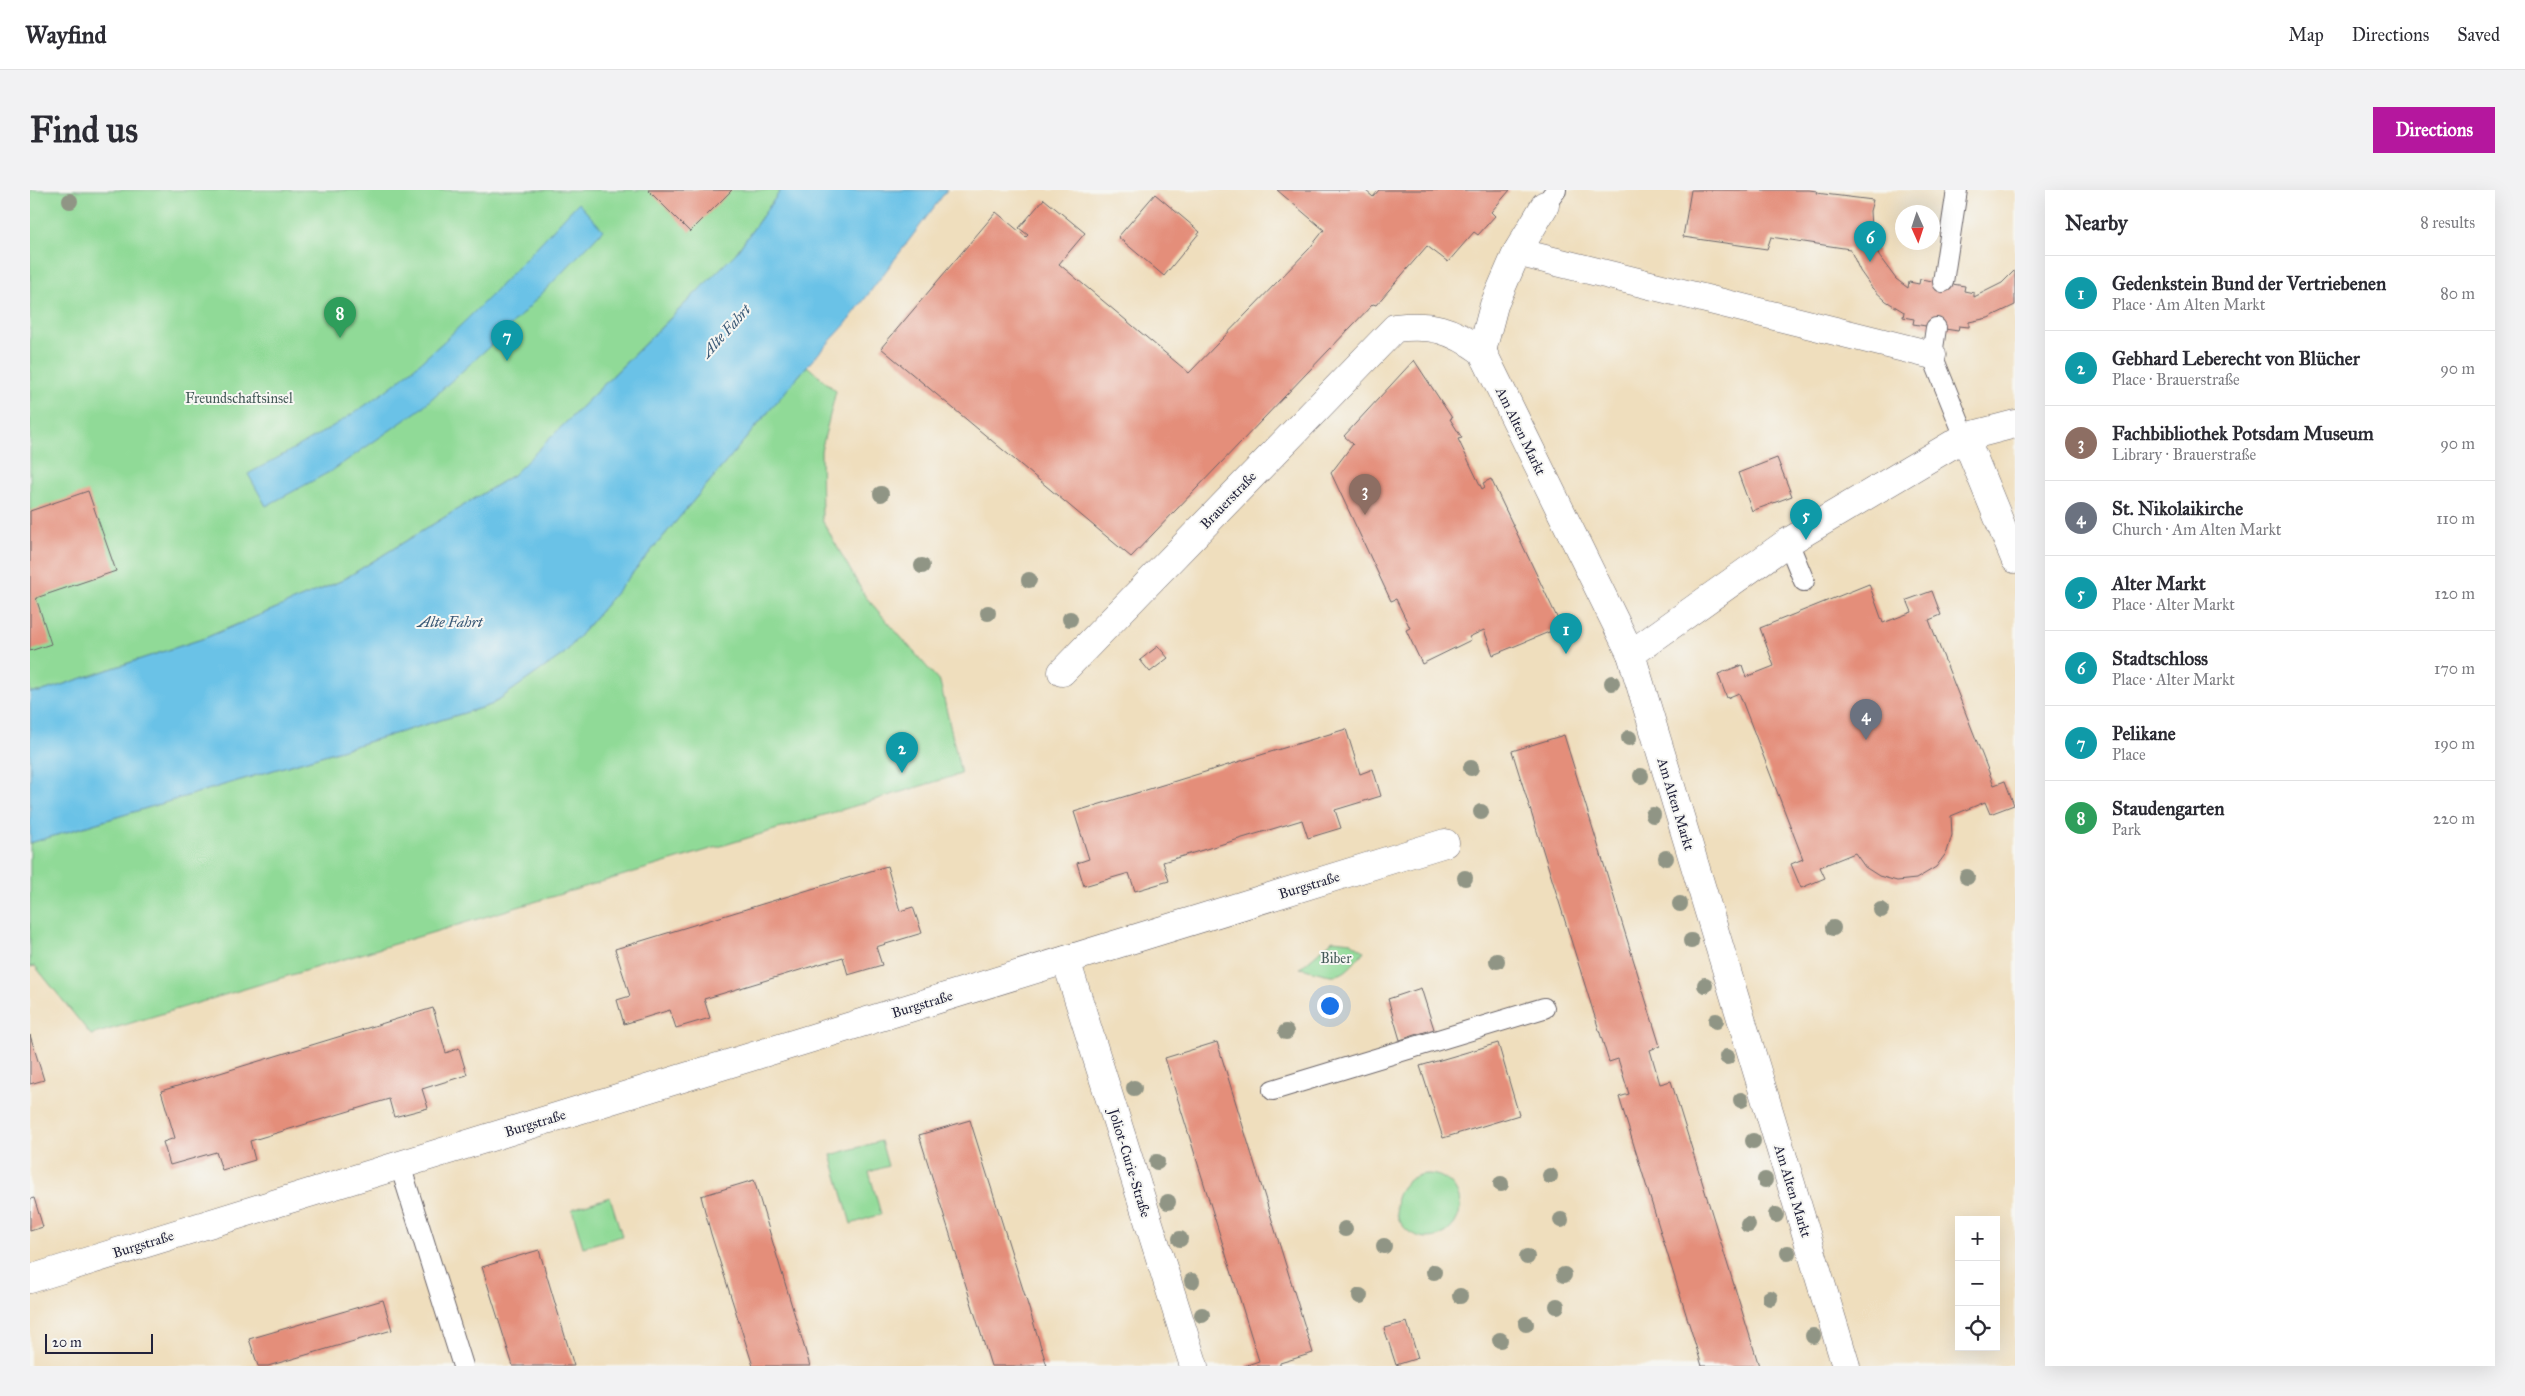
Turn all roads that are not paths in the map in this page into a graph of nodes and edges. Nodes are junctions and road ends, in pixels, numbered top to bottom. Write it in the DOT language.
graph roads {
  1 [pos="1957,190"];
  2 [pos="1550,197"];
  3 [pos="1517,252"];
  4 [pos="1943,282"];
  5 [pos="1395,328"];
  6 [pos="1936,328"];
  7 [pos="1482,351"];
  8 [pos="1932,355"];
  9 [pos="2015,424"];
  10 [pos="1965,437"];
  11 [pos="1788,542"];
  12 [pos="2015,559"];
  13 [pos="1804,581"];
  14 [pos="1631,654"];
  15 [pos="1062,672"];
  16 [pos="1445,843"];
  17 [pos="1066,960"];
  18 [pos="1544,1008"];
  19 [pos="1273,1090"];
  20 [pos="400,1165"];
  21 [pos="30,1279"];
  22 [pos="463,1366"];
  23 [pos="1194,1366"];
  24 [pos="1846,1366"];
  1 -- 4 [label="lane"];
  2 -- 3 [label="street"];
  3 -- 7 [label="street"];
  3 -- 8 [label="street"];
  5 -- 7 [label="street, Am Alten Markt"];
  5 -- 15 [label="street, Brauerstraße"];
  6 -- 8 [label="lane"];
  7 -- 14 [label="street, Am Alten Markt"];
  8 -- 10 [label="lane"];
  9 -- 10 [label="street"];
  10 -- 11 [label="street"];
  10 -- 12 [label="street"];
  11 -- 13 [label="lane"];
  11 -- 14 [label="street"];
  14 -- 24 [label="street, Am Alten Markt"];
  16 -- 17 [label="street, Burgstraße"];
  17 -- 20 [label="street, Burgstraße"];
  17 -- 23 [label="street, Joliot-Curie-Straße"];
  18 -- 19 [label="lane"];
  20 -- 21 [label="street, Burgstraße"];
  20 -- 22 [label="lane"];
}
